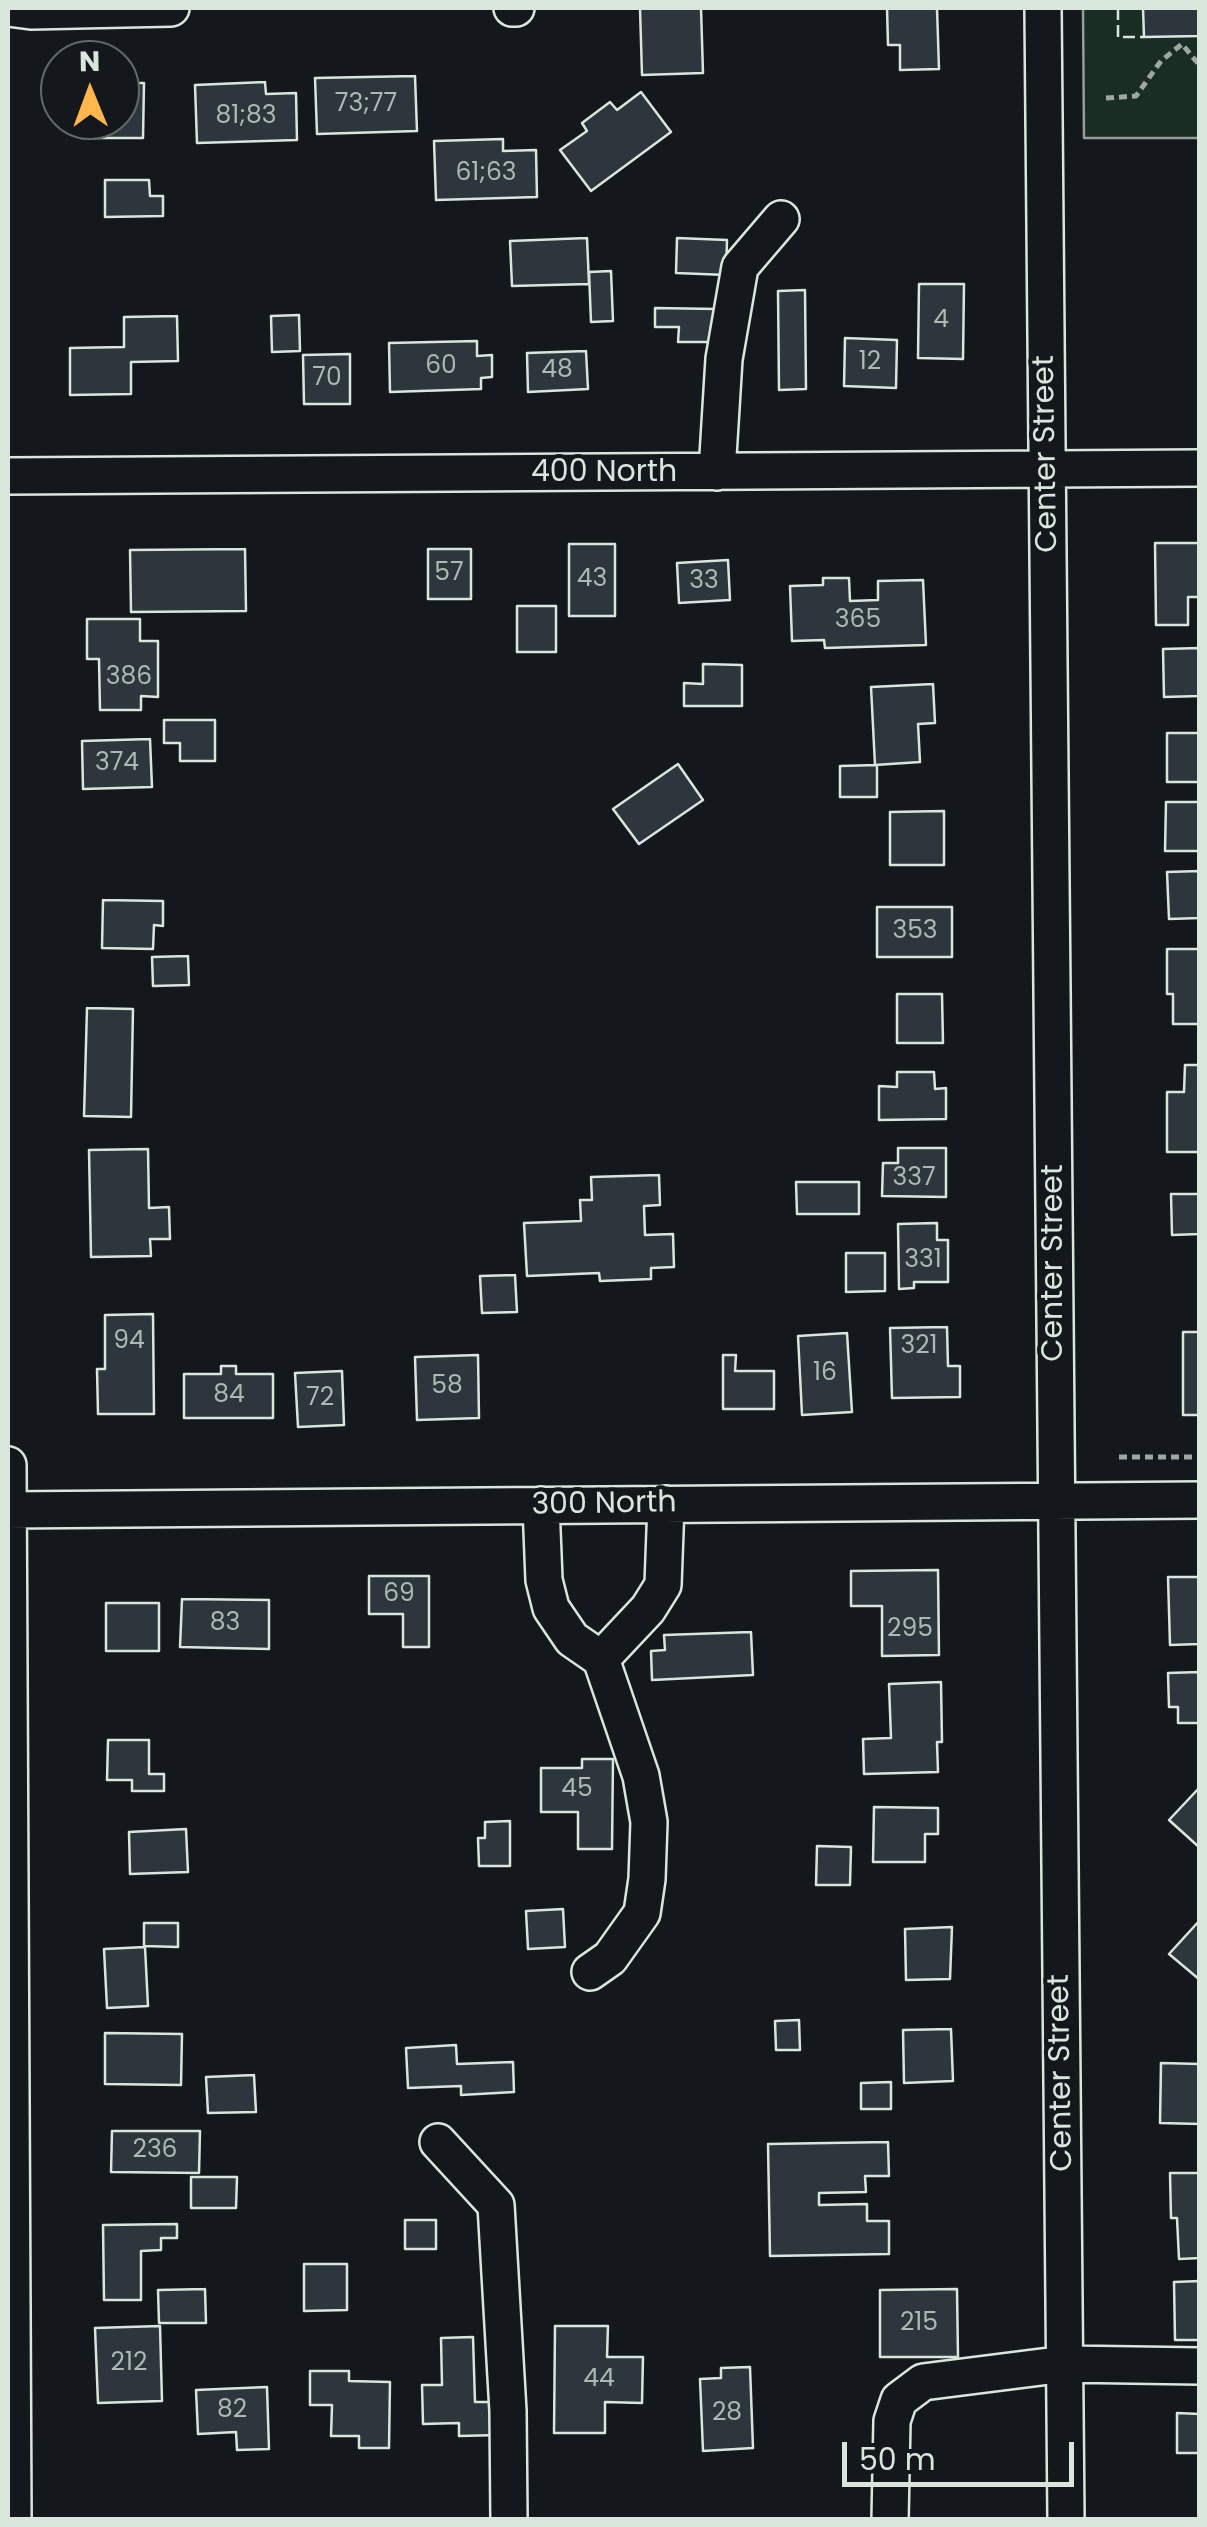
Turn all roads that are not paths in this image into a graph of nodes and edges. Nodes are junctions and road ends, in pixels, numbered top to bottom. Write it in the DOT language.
graph roads {
  1 [pos="8,8"];
  2 [pos="171,8"];
  3 [pos="1043,8"];
  4 [pos="781,219"];
  5 [pos="1200,468"];
  6 [pos="1047,470"];
  7 [pos="717,472"];
  8 [pos="8,476"];
  9 [pos="8,1465"];
  10 [pos="1200,1500"];
  11 [pos="1057,1501"];
  12 [pos="666,1504"];
  13 [pos="541,1506"];
  14 [pos="8,1510"];
  15 [pos="601,1660"];
  16 [pos="590,1972"];
  17 [pos="438,2142"];
  18 [pos="1065,2364"];
  19 [pos="1200,2366"];
  20 [pos="13,2520"];
  21 [pos="509,2520"];
  22 [pos="890,2520"];
  23 [pos="1066,2520"];
  1 -- 2 [label="street"];
  3 -- 6 [label="street, Center Street"];
  4 -- 7 [label="street"];
  5 -- 6 [label="street, 400 North"];
  6 -- 7 [label="street, 400 North"];
  6 -- 11 [label="street, Center Street"];
  7 -- 8 [label="street, 400 North"];
  9 -- 14 [label="street"];
  10 -- 11 [label="street, 300 North"];
  11 -- 12 [label="street, 300 North"];
  11 -- 18 [label="street, Center Street"];
  12 -- 13 [label="street, 300 North"];
  12 -- 15 [label="street"];
  13 -- 14 [label="street, 300 North"];
  13 -- 15 [label="street"];
  14 -- 20 [label="street"];
  15 -- 16 [label="street"];
  17 -- 21 [label="street"];
  18 -- 19 [label="street"];
  18 -- 22 [label="street"];
  18 -- 23 [label="street, Center Street"];
}
